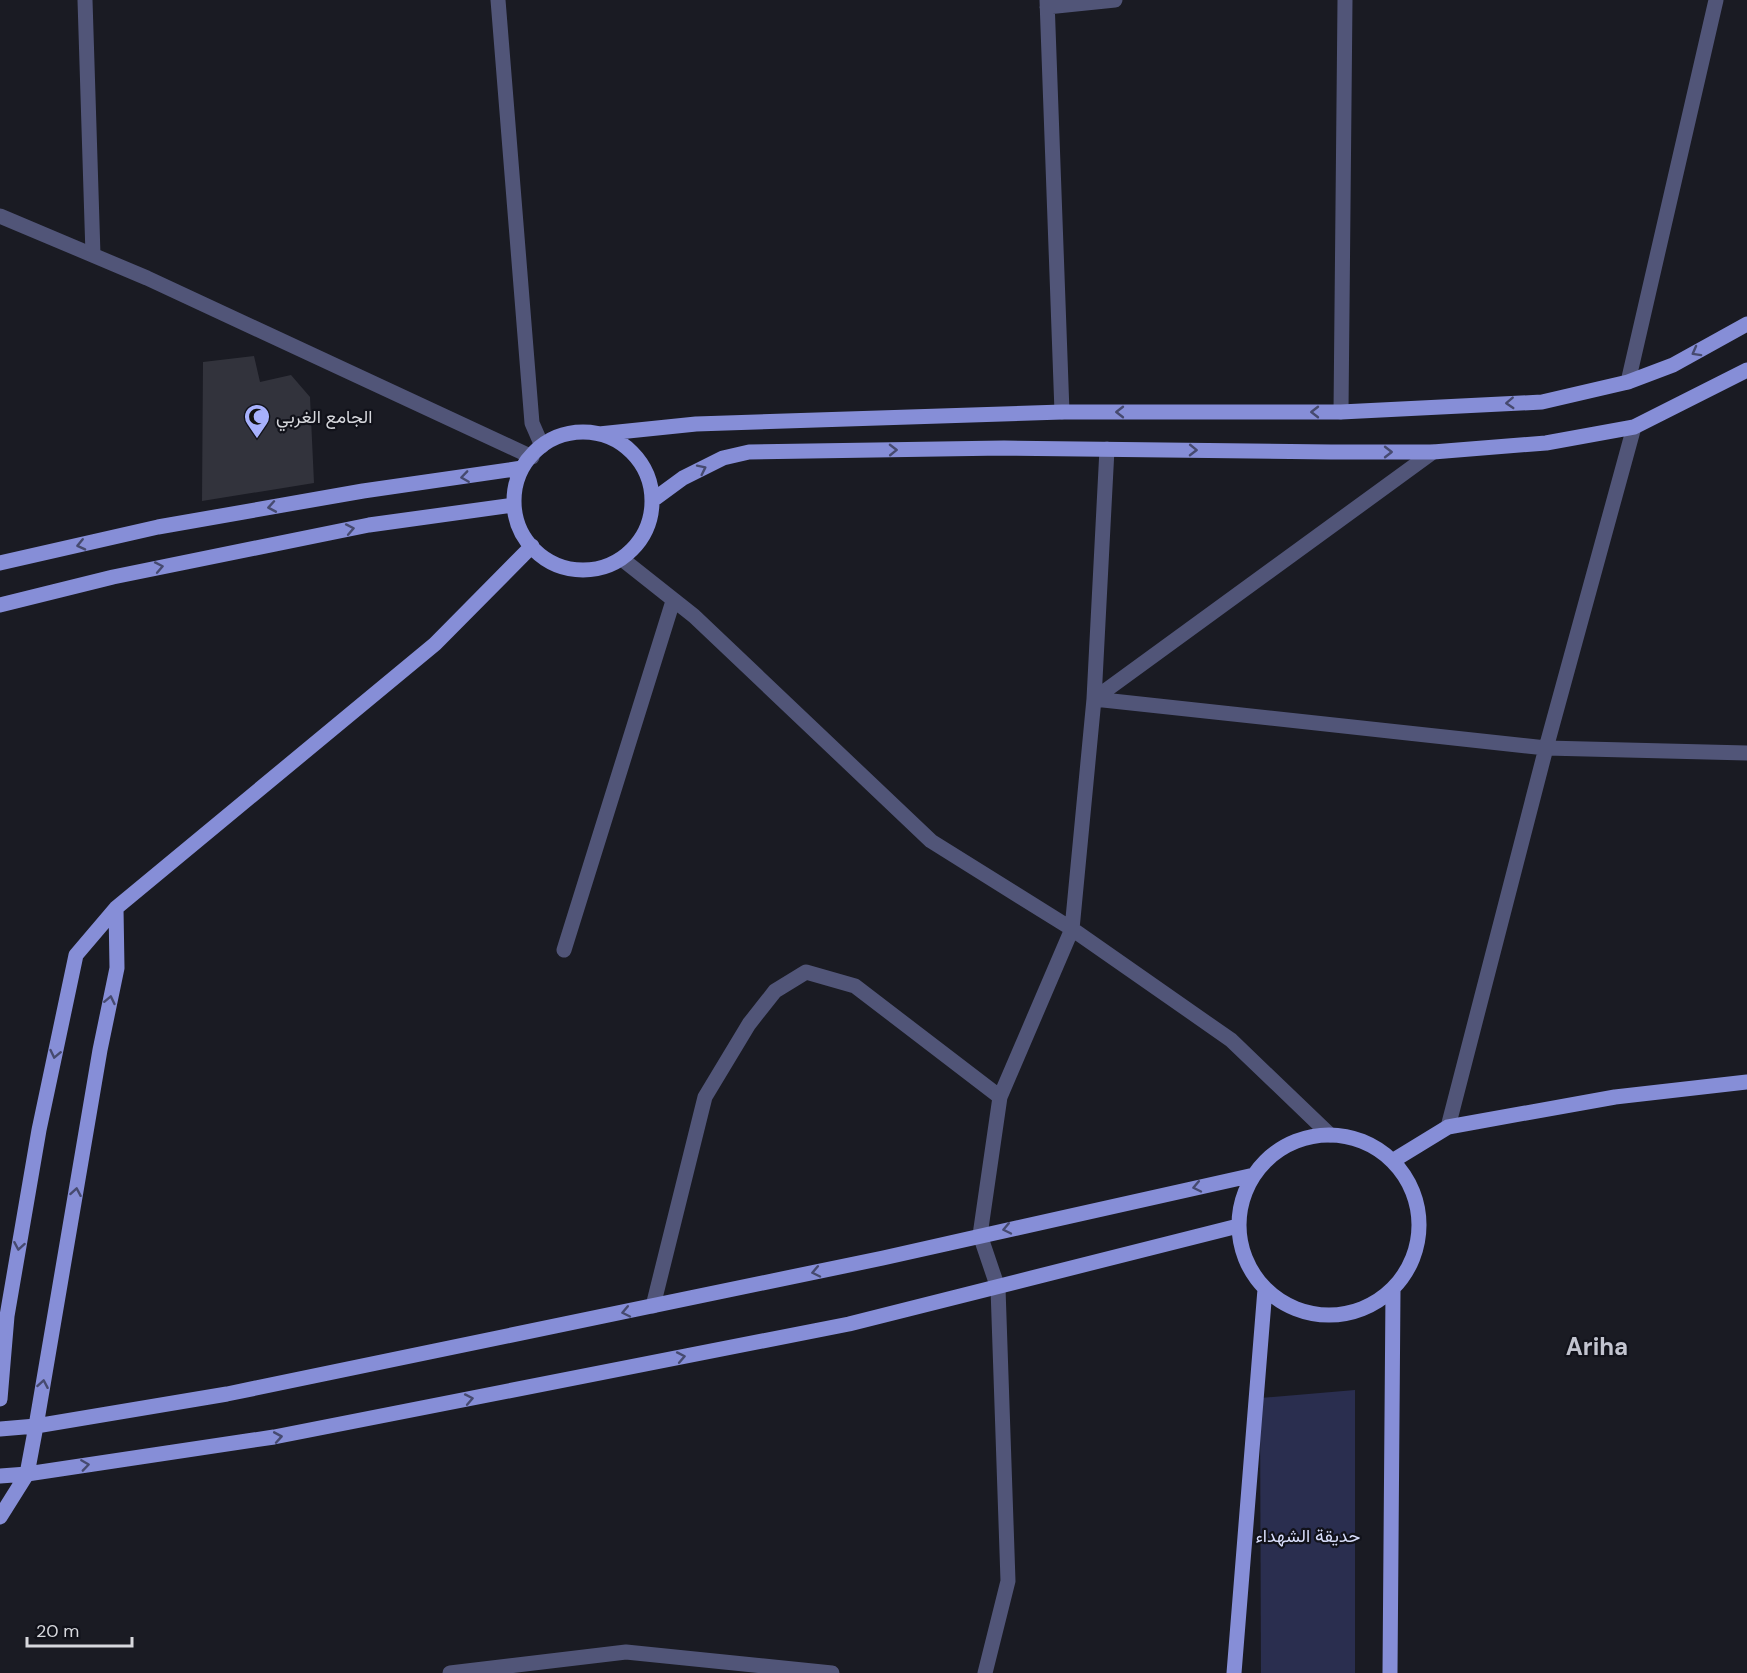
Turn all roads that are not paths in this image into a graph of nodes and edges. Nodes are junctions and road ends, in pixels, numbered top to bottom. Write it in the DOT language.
graph roads {
  1 [pos="85,0"];
  2 [pos="498,0"];
  3 [pos="1115,0"];
  4 [pos="1345,0"];
  5 [pos="1716,0"];
  6 [pos="1047,3"];
  7 [pos="0,216"];
  8 [pos="93,255"];
  9 [pos="1747,324"];
  10 [pos="1747,370"];
  11 [pos="1628,382"];
  12 [pos="1062,412"];
  13 [pos="1341,412"];
  14 [pos="1634,426"];
  15 [pos="599,434"];
  16 [pos="1107,448"];
  17 [pos="1433,452"];
  18 [pos="532,457"];
  19 [pos="653,500"];
  20 [pos="514,505"];
  21 [pos="532,546"];
  22 [pos="622,559"];
  23 [pos="0,563"];
  24 [pos="673,601"];
  25 [pos="0,604"];
  26 [pos="1094,699"];
  27 [pos="1546,748"];
  28 [pos="1747,753"];
  29 [pos="116,908"];
  30 [pos="1072,929"];
  31 [pos="564,950"];
  32 [pos="1747,1082"];
  33 [pos="999,1097"];
  34 [pos="1448,1126"];
  35 [pos="1330,1135"];
  36 [pos="1394,1160"];
  37 [pos="1254,1175"];
  38 [pos="1238,1226"];
  39 [pos="980,1235"];
  40 [pos="998,1288"];
  41 [pos="1265,1289"];
  42 [pos="1393,1290"];
  43 [pos="653,1306"];
  44 [pos="4,1317"];
  45 [pos="0,1399"];
  46 [pos="36,1426"];
  47 [pos="0,1429"];
  48 [pos="27,1474"];
  49 [pos="0,1476"];
  50 [pos="0,1517"];
  51 [pos="450,1673"];
  52 [pos="832,1673"];
  53 [pos="985,1673"];
  54 [pos="1234,1673"];
  55 [pos="1390,1673"];
  1 -- 8 [label="street"];
  2 -- 18 [label="street"];
  3 -- 6 [label="street"];
  4 -- 13 [label="street"];
  5 -- 11 [label="street"];
  6 -- 12 [label="street"];
  7 -- 8 [label="street"];
  8 -- 18 [label="street"];
  9 -- 11 [label="main road, one-way"];
  10 -- 14 [label="main road"];
  11 -- 13 [label="main road, one-way"];
  13 -- 12 [label="main road, one-way"];
  12 -- 15 [label="main road"];
  14 -- 17 [label="main road"];
  14 -- 27 [label="street"];
  15 -- 18 [label="main road"];
  15 -- 19 [label="main road"];
  16 -- 17 [label="main road, one-way"];
  19 -- 16 [label="main road, one-way"];
  16 -- 26 [label="street"];
  17 -- 26 [label="street"];
  18 -- 20 [label="main road"];
  18 -- 23 [label="main road, one-way"];
  19 -- 22 [label="main road"];
  20 -- 21 [label="main road"];
  25 -- 20 [label="main road, one-way"];
  21 -- 22 [label="main road"];
  21 -- 29 [label="main road"];
  22 -- 24 [label="street"];
  24 -- 30 [label="street"];
  24 -- 31 [label="street"];
  26 -- 27 [label="street"];
  26 -- 30 [label="street"];
  27 -- 28 [label="street"];
  27 -- 34 [label="street"];
  29 -- 44 [label="main road, one-way"];
  46 -- 29 [label="main road, one-way"];
  30 -- 33 [label="street"];
  30 -- 35 [label="street"];
  32 -- 34 [label="main road"];
  33 -- 39 [label="street"];
  33 -- 43 [label="street"];
  34 -- 36 [label="main road"];
  35 -- 36 [label="main road"];
  35 -- 37 [label="main road"];
  36 -- 42 [label="main road"];
  37 -- 38 [label="main road"];
  37 -- 39 [label="main road, one-way"];
  38 -- 40 [label="main road"];
  38 -- 41 [label="main road"];
  39 -- 40 [label="street"];
  39 -- 43 [label="main road, one-way"];
  48 -- 40 [label="main road, one-way"];
  40 -- 53 [label="street"];
  41 -- 42 [label="main road"];
  41 -- 54 [label="main road"];
  42 -- 55 [label="main road"];
  43 -- 46 [label="main road, one-way"];
  44 -- 45 [label="main road"];
  46 -- 47 [label="main road"];
  46 -- 48 [label="main road"];
  48 -- 49 [label="main road"];
  48 -- 50 [label="main road"];
  51 -- 52 [label="street"];
}
